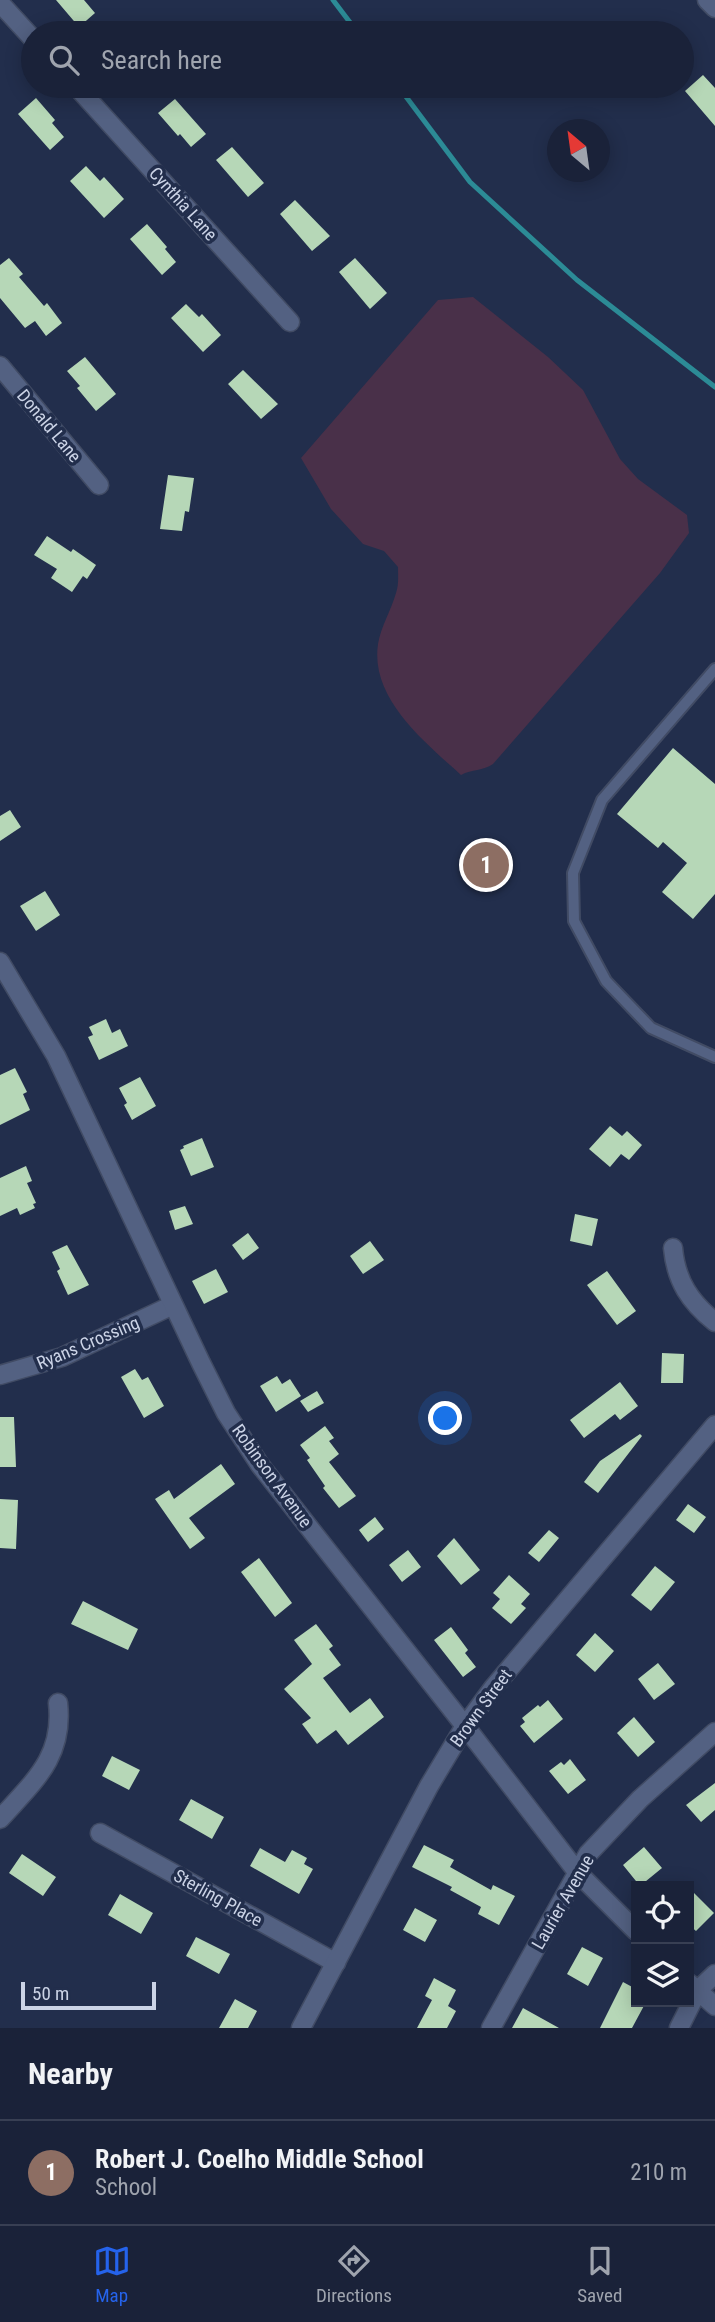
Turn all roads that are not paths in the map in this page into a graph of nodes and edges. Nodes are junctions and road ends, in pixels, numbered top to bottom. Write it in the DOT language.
graph roads {
  1 [pos="707,0"];
  2 [pos="0,3"];
  3 [pos="715,8"];
  4 [pos="21,26"];
  5 [pos="87,98"];
  6 [pos="290,322"];
  7 [pos="0,366"];
  8 [pos="99,485"];
  9 [pos="715,669"];
  10 [pos="0,962"];
  11 [pos="715,1057"];
  12 [pos="673,1248"];
  13 [pos="173,1305"];
  14 [pos="715,1322"];
  15 [pos="0,1375"];
  16 [pos="715,1425"];
  17 [pos="58,1703"];
  18 [pos="465,1726"];
  19 [pos="715,1732"];
  20 [pos="0,1819"];
  21 [pos="100,1833"];
  22 [pos="578,1873"];
  23 [pos="631,1926"];
  24 [pos="336,1963"];
  25 [pos="715,1974"];
  26 [pos="694,1985"];
  27 [pos="694,1987"];
  28 [pos="715,2006"];
  29 [pos="686,2007"];
  30 [pos="301,2028"];
  31 [pos="491,2028"];
  32 [pos="679,2028"];
  1 -- 3 [label="street"];
  2 -- 4 [label="street"];
  5 -- 6 [label="street, Cynthia Lane"];
  7 -- 8 [label="street, Donald Lane"];
  9 -- 11 [label="lane"];
  10 -- 13 [label="street, Robinson Avenue"];
  12 -- 14 [label="street"];
  13 -- 15 [label="street, Ryans Crossing"];
  13 -- 18 [label="street, Robinson Avenue"];
  16 -- 18 [label="street, Brown Street"];
  17 -- 20 [label="street"];
  18 -- 22 [label="street, Robinson Avenue"];
  18 -- 24 [label="street, Brown Street"];
  19 -- 22 [label="street, Laurier Avenue"];
  21 -- 24 [label="street, Sterling Place"];
  22 -- 23 [label="street, Robinson Avenue"];
  22 -- 31 [label="street, Laurier Avenue"];
  24 -- 30 [label="street, Brown Street"];
  25 -- 26 [label="street"];
  27 -- 28 [label="street"];
  29 -- 32 [label="street"];
}
